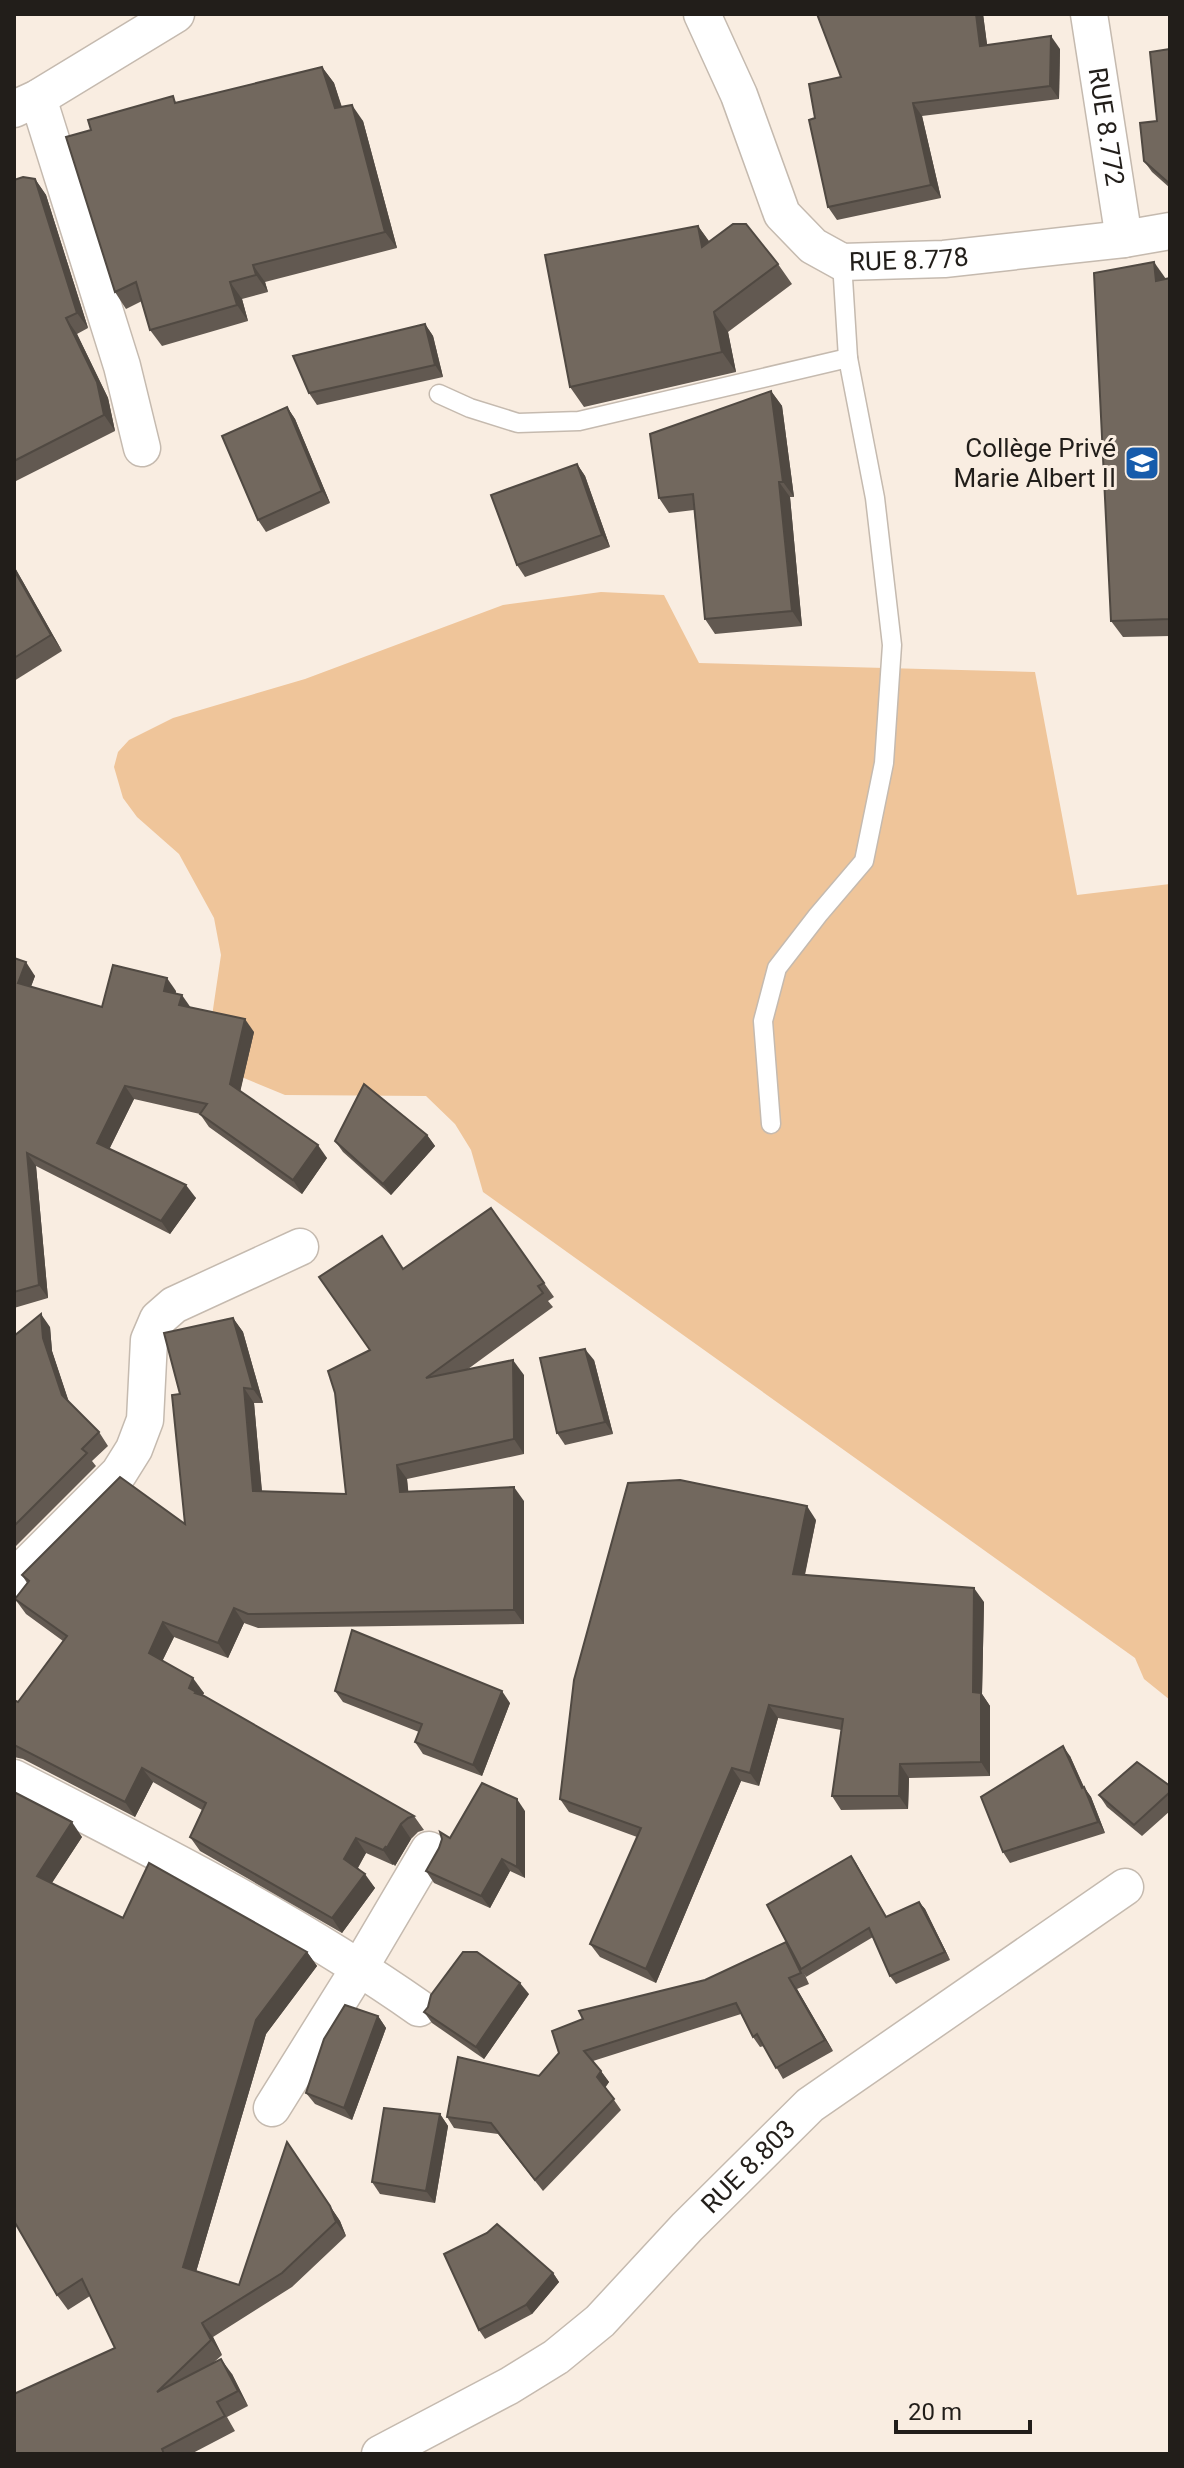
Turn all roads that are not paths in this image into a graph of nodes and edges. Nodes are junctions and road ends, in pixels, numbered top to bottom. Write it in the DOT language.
graph roads {
  1 [pos="176,14"];
  2 [pos="702,14"];
  3 [pos="1089,14"];
  4 [pos="26,104"];
  5 [pos="1170,231"];
  6 [pos="1124,239"];
  7 [pos="842,262"];
  8 [pos="848,358"];
  9 [pos="439,394"];
  10 [pos="142,448"];
  11 [pos="771,1124"];
  12 [pos="300,1247"];
  13 [pos="14,1578"];
  14 [pos="14,1778"];
  15 [pos="429,1850"];
  16 [pos="1125,1887"];
  17 [pos="360,1967"];
  18 [pos="419,2008"];
  19 [pos="272,2108"];
  20 [pos="380,2454"];
  1 -- 4 [label="street"];
  2 -- 7 [label="street, RUE 8.778"];
  3 -- 6 [label="street, RUE 8.772"];
  4 -- 10 [label="street"];
  5 -- 6 [label="street, RUE 8.778"];
  6 -- 7 [label="street, RUE 8.778"];
  7 -- 8 [label="lane"];
  8 -- 9 [label="lane"];
  8 -- 11 [label="lane"];
  12 -- 13 [label="street"];
  14 -- 17 [label="street"];
  15 -- 17 [label="street"];
  16 -- 20 [label="street, RUE 8.803"];
  17 -- 18 [label="street"];
  17 -- 19 [label="street"];
}
